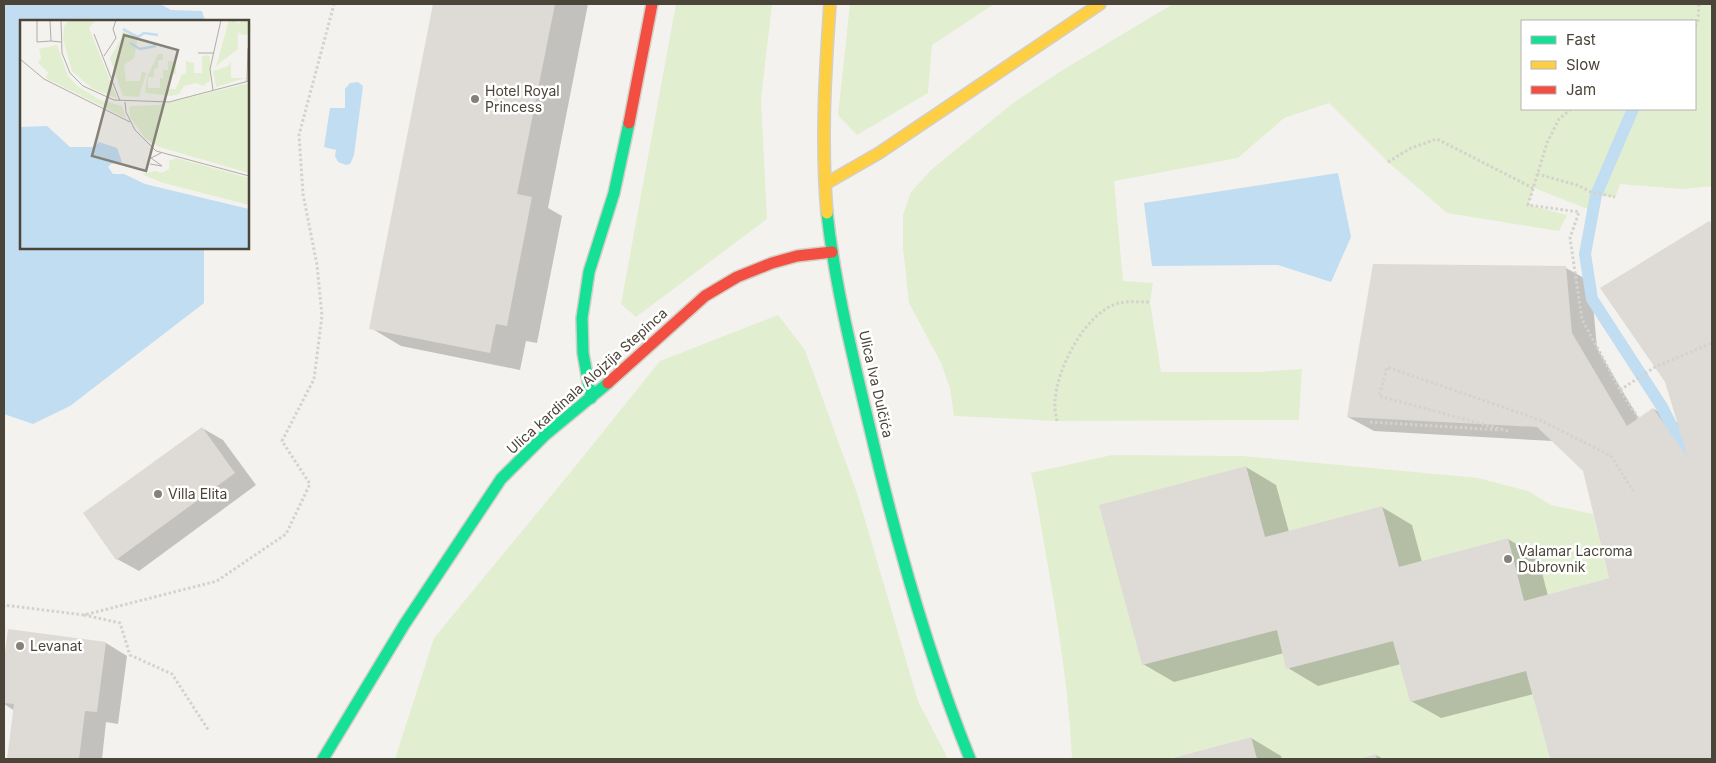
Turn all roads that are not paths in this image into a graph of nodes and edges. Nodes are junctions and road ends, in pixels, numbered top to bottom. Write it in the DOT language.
graph roads {
  1 [pos="652,4"];
  2 [pos="830,4"];
  3 [pos="1100,4"];
  4 [pos="825,184"];
  5 [pos="832,252"];
  6 [pos="591,398"];
  7 [pos="323,759"];
  8 [pos="970,759"];
  1 -- 6 [label="street"];
  2 -- 4 [label="street, Ulica Iva Dulčića"];
  3 -- 4 [label="street"];
  4 -- 5 [label="street, Ulica Iva Dulčića"];
  5 -- 6 [label="street, Ulica kardinala Alojzija Stepinca"];
  5 -- 8 [label="street, Ulica Iva Dulčića"];
  6 -- 7 [label="street, Ulica kardinala Alojzija Stepinca"];
}
